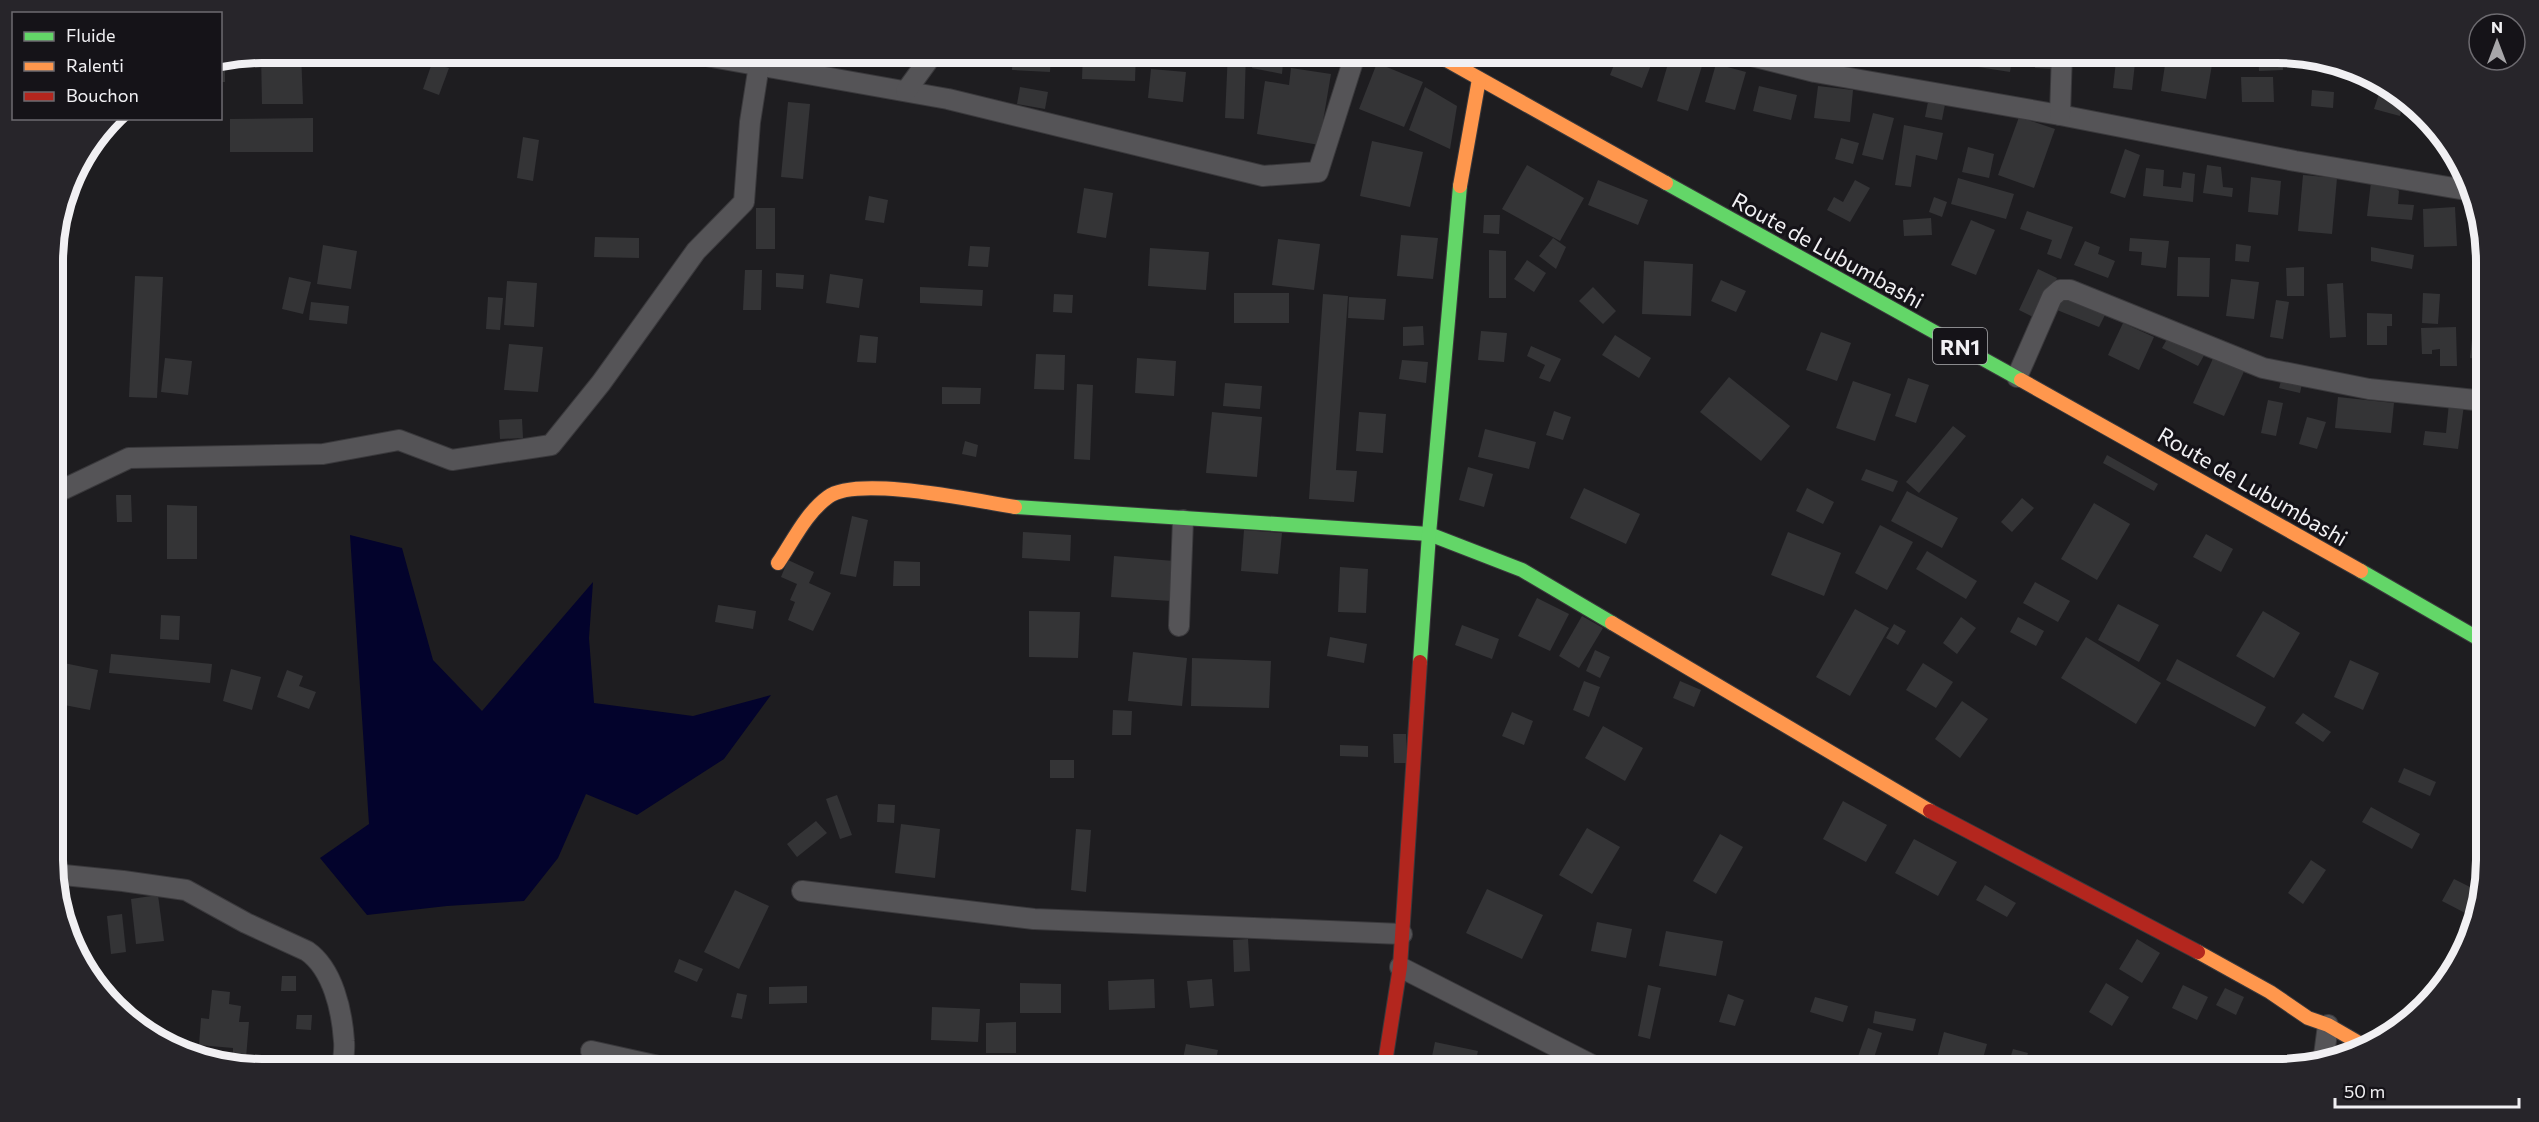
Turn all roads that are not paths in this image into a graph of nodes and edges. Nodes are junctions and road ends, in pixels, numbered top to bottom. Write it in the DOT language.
graph roads {
  1 [pos="743,63"];
  2 [pos="926,63"];
  3 [pos="1353,63"];
  4 [pos="1451,63"];
  5 [pos="1779,63"];
  6 [pos="2062,63"];
  7 [pos="759,66"];
  8 [pos="1479,79"];
  9 [pos="906,91"];
  10 [pos="2060,115"];
  11 [pos="2462,189"];
  12 [pos="2016,377"];
  13 [pos="2476,400"];
  14 [pos="63,488"];
  15 [pos="1183,520"];
  16 [pos="1429,534"];
  17 [pos="778,563"];
  18 [pos="1179,626"];
  19 [pos="2476,637"];
  20 [pos="64,875"];
  21 [pos="802,891"];
  22 [pos="1402,934"];
  23 [pos="1400,968"];
  24 [pos="2328,1025"];
  25 [pos="2357,1042"];
  26 [pos="591,1051"];
  27 [pos="2324,1053"];
  28 [pos="343,1059"];
  29 [pos="627,1059"];
  30 [pos="1386,1059"];
  31 [pos="1580,1059"];
  1 -- 7 [label="street"];
  2 -- 9 [label="street"];
  3 -- 9 [label="street"];
  4 -- 8 [label="main road, Route de Lubumbashi / RN1"];
  5 -- 10 [label="street"];
  6 -- 10 [label="street"];
  7 -- 9 [label="street"];
  7 -- 14 [label="street"];
  8 -- 12 [label="main road, Route de Lubumbashi / RN1"];
  8 -- 16 [label="main road"];
  10 -- 11 [label="street"];
  12 -- 13 [label="street"];
  12 -- 19 [label="main road, Route de Lubumbashi / RN1"];
  15 -- 16 [label="main road"];
  15 -- 17 [label="main road"];
  15 -- 18 [label="street"];
  16 -- 22 [label="main road"];
  16 -- 24 [label="main road"];
  20 -- 28 [label="street"];
  21 -- 22 [label="street"];
  22 -- 23 [label="main road"];
  23 -- 30 [label="main road"];
  23 -- 31 [label="street"];
  24 -- 25 [label="main road"];
  24 -- 27 [label="street"];
  26 -- 29 [label="street"];
}
